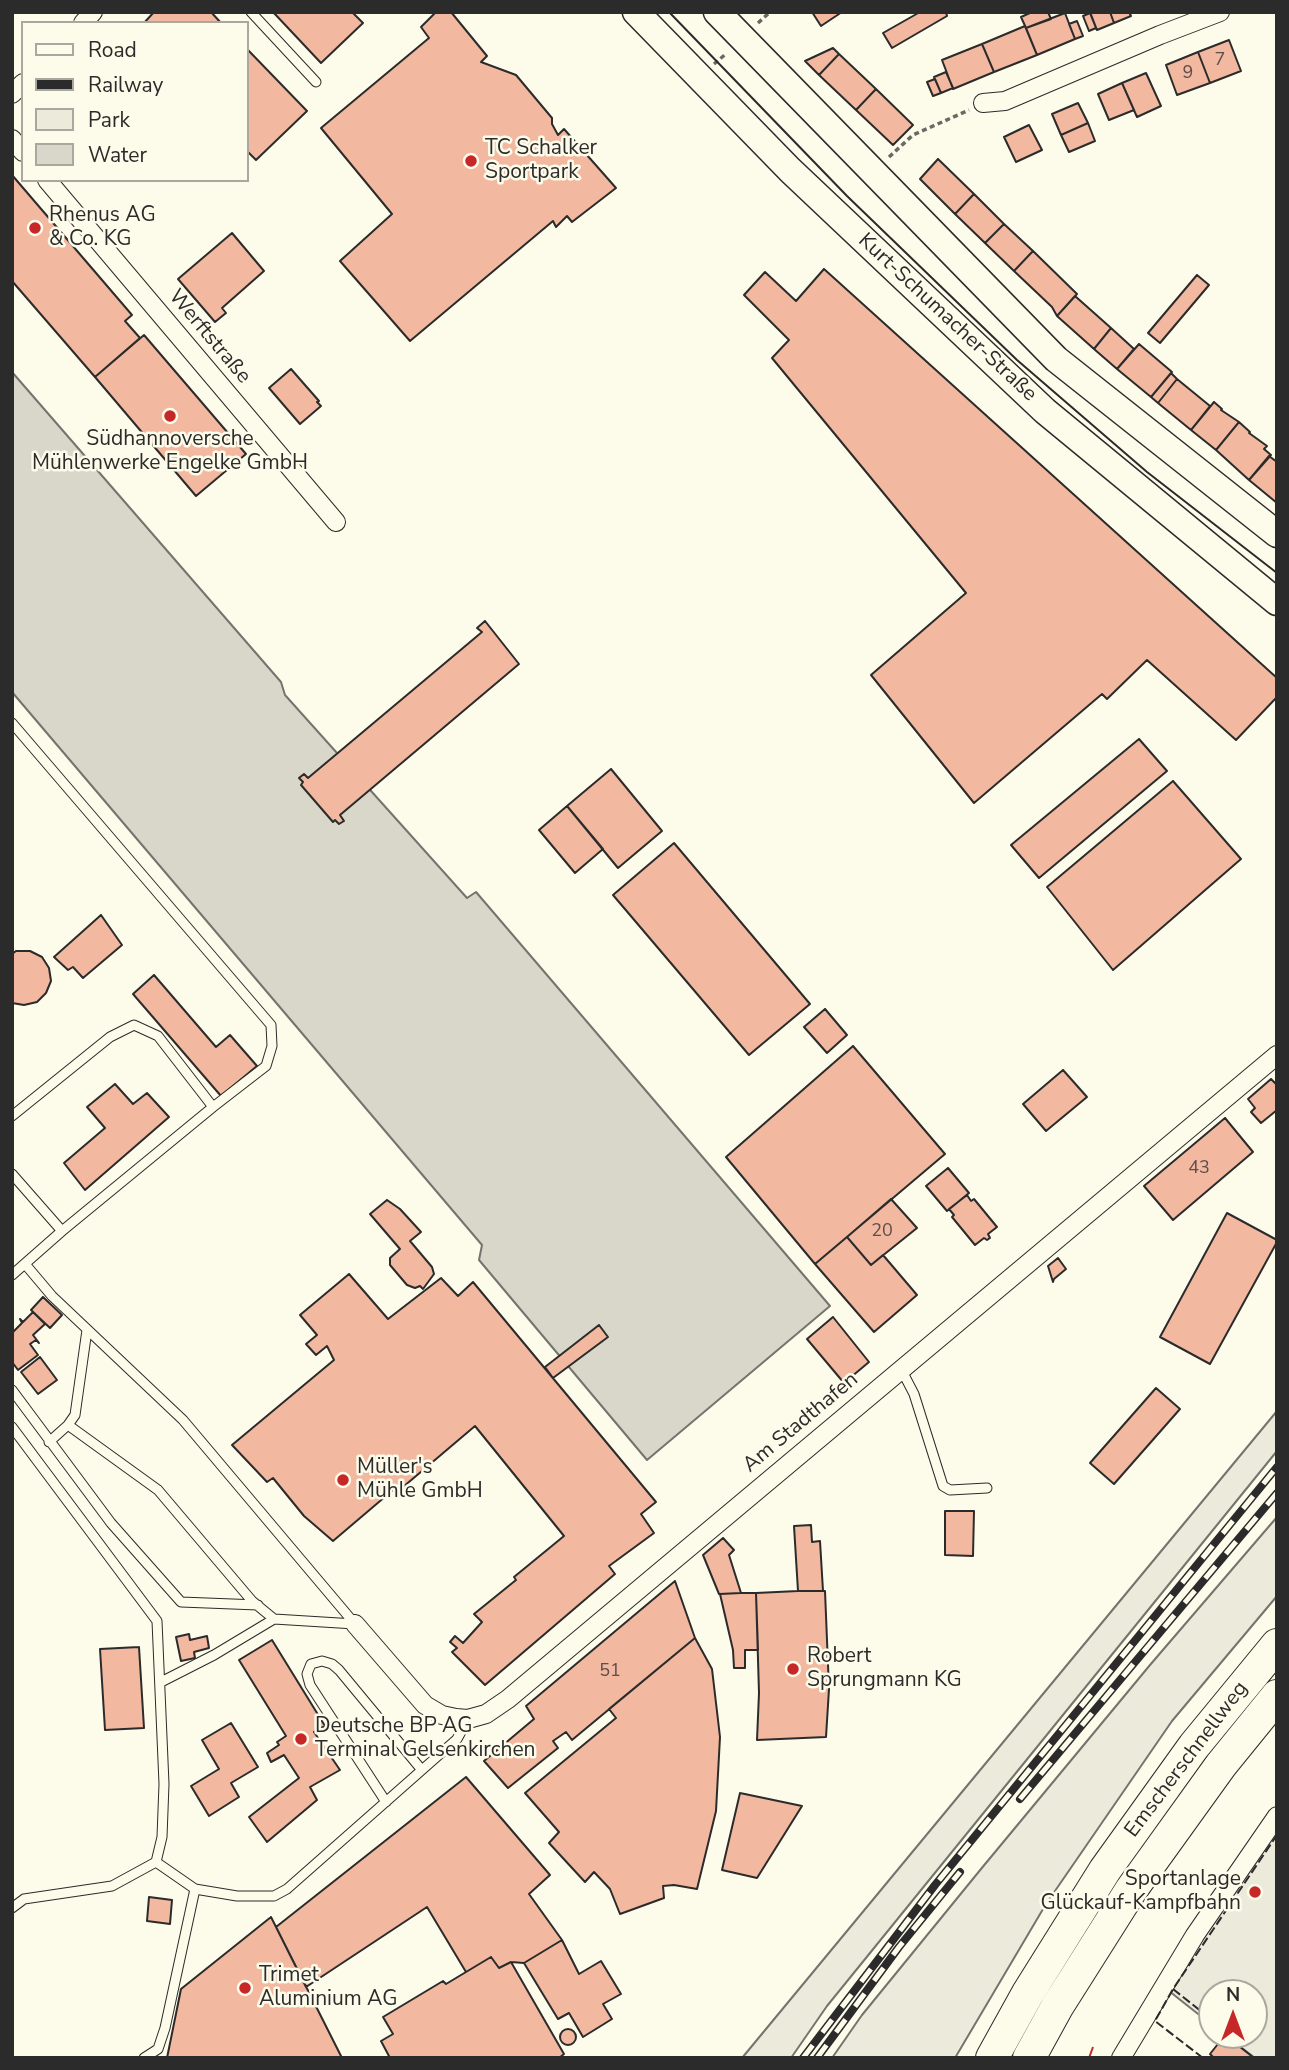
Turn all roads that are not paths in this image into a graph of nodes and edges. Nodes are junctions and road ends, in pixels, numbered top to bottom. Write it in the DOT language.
graph roads {
  1 [pos="251,12"];
  2 [pos="636,12"];
  3 [pos="717,12"];
  4 [pos="1220,12"];
  5 [pos="316,82"];
  6 [pos="983,103"];
  7 [pos="49,182"];
  8 [pos="336,522"];
  9 [pos="1277,534"];
  10 [pos="1277,602"];
  11 [pos="12,723"];
  12 [pos="1277,1055"];
  13 [pos="213,1107"];
  14 [pos="12,1116"];
  15 [pos="12,1174"];
  16 [pos="62,1231"];
  17 [pos="25,1264"];
  18 [pos="12,1275"];
  19 [pos="87,1331"];
  20 [pos="901,1369"];
  21 [pos="12,1390"];
  22 [pos="68,1425"];
  23 [pos="12,1427"];
  24 [pos="49,1442"];
  25 [pos="987,1488"];
  26 [pos="258,1605"];
  27 [pos="274,1619"];
  28 [pos="355,1624"];
  29 [pos="1277,1645"];
  30 [pos="161,1682"];
  31 [pos="1277,1696"];
  32 [pos="468,1719"];
  33 [pos="421,1769"];
  34 [pos="386,1802"];
  35 [pos="1277,1816"];
  36 [pos="156,1861"];
  37 [pos="195,1889"];
  38 [pos="12,1908"];
  39 [pos="144,2058"];
  40 [pos="992,2058"];
  41 [pos="1029,2058"];
  42 [pos="1121,2058"];
  1 -- 5 [label="lane"];
  2 -- 10 [label="main road, Kurt-Schumacher-Straße"];
  3 -- 9 [label="main road"];
  4 -- 6 [label="street"];
  7 -- 8 [label="street, Werftstraße"];
  11 -- 13 [label="lane"];
  12 -- 20 [label="street, Am Stadthafen"];
  13 -- 14 [label="lane"];
  13 -- 16 [label="lane"];
  15 -- 16 [label="lane"];
  16 -- 17 [label="lane"];
  17 -- 18 [label="lane"];
  17 -- 19 [label="lane"];
  19 -- 22 [label="lane"];
  19 -- 28 [label="lane"];
  20 -- 25 [label="lane"];
  20 -- 32 [label="street, Am Stadthafen"];
  21 -- 24 [label="lane"];
  22 -- 24 [label="lane"];
  22 -- 26 [label="lane"];
  23 -- 30 [label="lane"];
  24 -- 26 [label="lane"];
  26 -- 27 [label="lane"];
  27 -- 28 [label="lane"];
  27 -- 30 [label="lane"];
  28 -- 32 [label="street"];
  29 -- 40 [label="highway, Emscherschnellweg"];
  30 -- 36 [label="lane"];
  31 -- 41 [label="highway, Emscherschnellweg"];
  32 -- 33 [label="lane"];
  33 -- 34 [label="lane"];
  33 -- 34 [label="lane"];
  34 -- 37 [label="lane"];
  35 -- 42 [label="street"];
  36 -- 37 [label="lane"];
  36 -- 38 [label="lane"];
  37 -- 39 [label="lane"];
}
